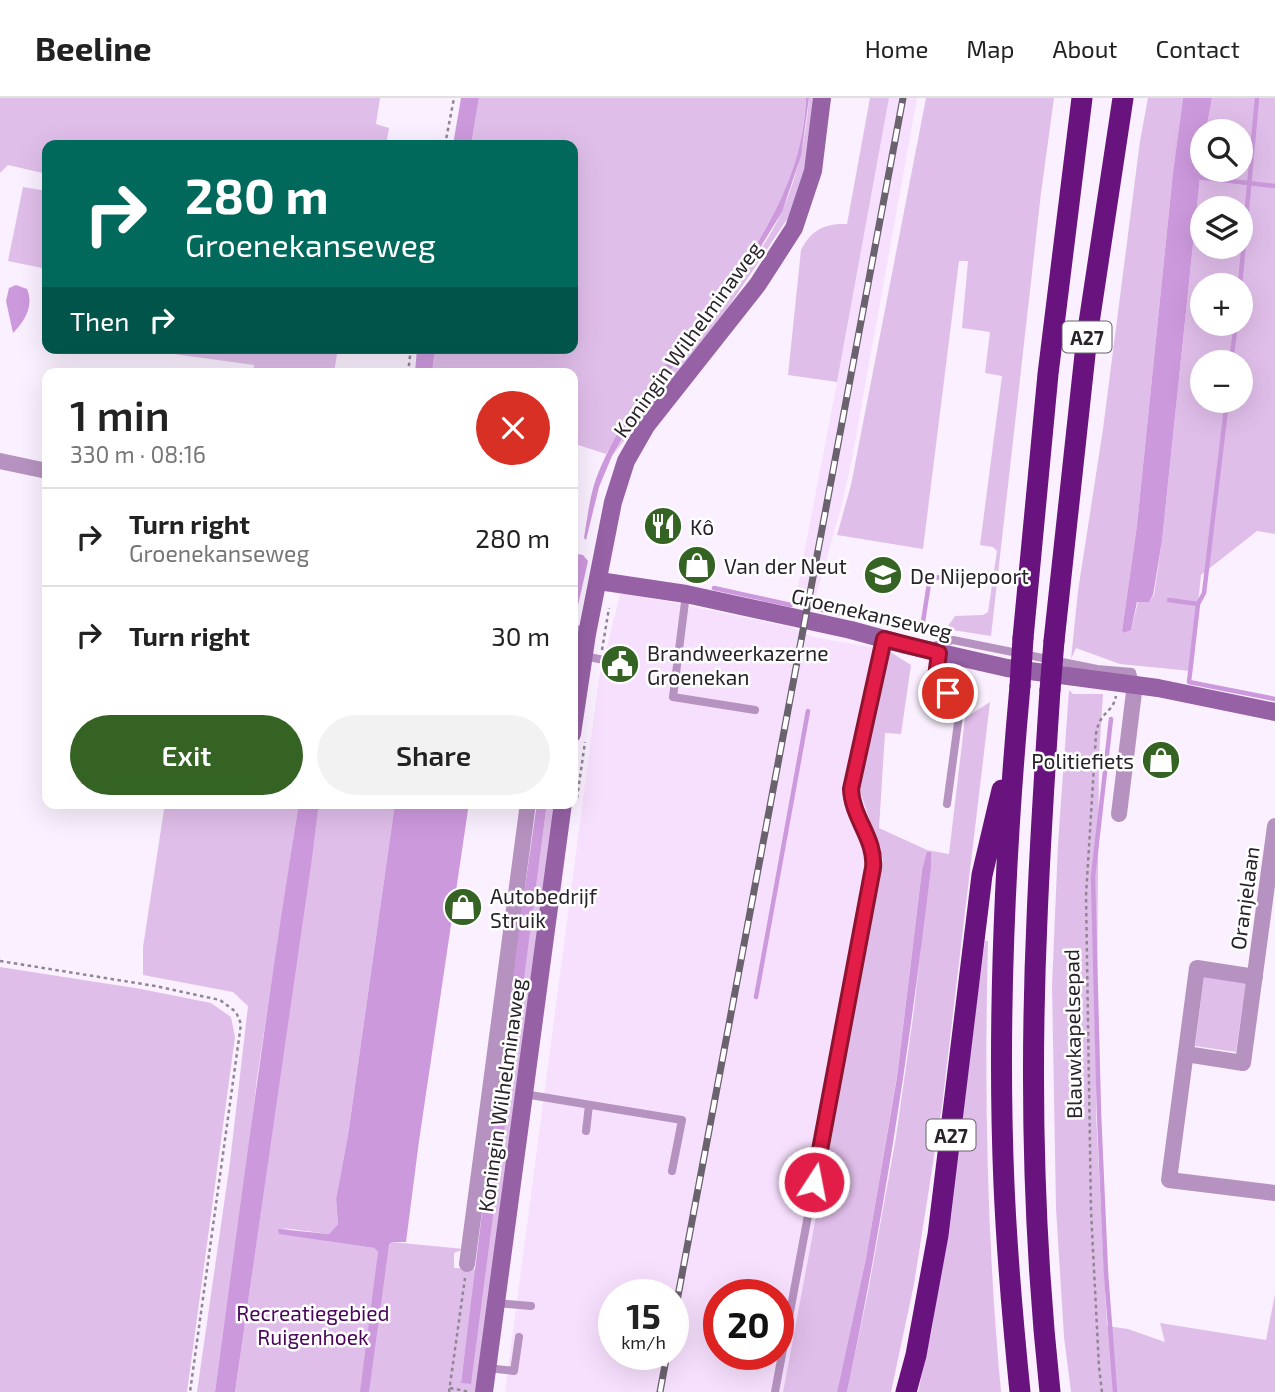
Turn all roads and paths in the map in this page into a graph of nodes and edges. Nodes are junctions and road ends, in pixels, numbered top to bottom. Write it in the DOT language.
graph roads {
  1 [pos="454,98"];
  2 [pos="822,98"];
  3 [pos="1082,98"];
  4 [pos="1124,103"];
  5 [pos="446,140"];
  6 [pos="0,461"];
  7 [pos="42,470"];
  8 [pos="599,580"];
  9 [pos="687,594"];
  10 [pos="580,633"];
  11 [pos="884,639"];
  12 [pos="931,651"];
  13 [pos="584,656"];
  14 [pos="609,660"];
  15 [pos="1126,683"];
  16 [pos="578,695"];
  17 [pos="755,710"];
  18 [pos="1275,712"];
  19 [pos="1016,734"];
  20 [pos="947,804"];
  21 [pos="527,809"];
  22 [pos="562,809"];
  23 [pos="1119,814"];
  24 [pos="1275,826"];
  25 [pos="0,961"];
  26 [pos="1255,976"];
  27 [pos="1186,1054"];
  28 [pos="524,1094"];
  29 [pos="589,1105"];
  30 [pos="586,1131"];
  31 [pos="673,1171"];
  32 [pos="1275,1193"];
  33 [pos="467,1264"];
  34 [pos="496,1303"];
  35 [pos="531,1306"];
  36 [pos="519,1337"];
  37 [pos="487,1368"];
  38 [pos="449,1390"];
  39 [pos="190,1392"];
  40 [pos="470,1392"];
  41 [pos="484,1392"];
  42 [pos="775,1392"];
  43 [pos="906,1392"];
  44 [pos="1020,1392"];
  45 [pos="1050,1392"];
  46 [pos="1102,1392"];
  1 -- 5 [label="path"];
  2 -- 8 [label="main road, Koningin Wilhelminaweg"];
  3 -- 19 [label="highway, A27, bridge"];
  4 -- 45 [label="highway, A27, bridge"];
  6 -- 7 [label="street"];
  8 -- 9 [label="main road, Groenekanseweg"];
  8 -- 10 [label="main road, Koningin Wilhelminaweg"];
  9 -- 11 [label="main road, Groenekanseweg"];
  9 -- 17 [label="lane"];
  10 -- 13 [label="main road, Koningin Wilhelminaweg"];
  11 -- 12 [label="main road, Groenekanseweg"];
  11 -- 42 [label="lane"];
  12 -- 15 [label="main road, Groenekanseweg"];
  12 -- 20 [label="lane"];
  13 -- 14 [label="lane"];
  13 -- 16 [label="main road, Koningin Wilhelminaweg"];
  15 -- 18 [label="main road, Groenekanseweg"];
  15 -- 23 [label="street"];
  15 -- 46 [label="path, Blauwkapelsepad"];
  19 -- 43 [label="highway, A27"];
  19 -- 44 [label="highway, A27"];
  21 -- 33 [label="street, Koningin Wilhelminaweg"];
  22 -- 28 [label="main road, Koningin Wilhelminaweg"];
  24 -- 26 [label="street, Oranjelaan"];
  25 -- 39 [label="path"];
  26 -- 27 [label="street, Oranjelaan"];
  26 -- 27 [label="street, Oranjelaan"];
  27 -- 32 [label="street, Oranjelaan"];
  28 -- 29 [label="lane"];
  28 -- 34 [label="main road, Koningin Wilhelminaweg"];
  29 -- 30 [label="lane"];
  29 -- 31 [label="lane"];
  33 -- 38 [label="path"];
  34 -- 35 [label="lane"];
  34 -- 37 [label="main road, Koningin Wilhelminaweg"];
  36 -- 37 [label="lane"];
  37 -- 41 [label="main road, Koningin Wilhelminaweg"];
  38 -- 40 [label="path"];
}
